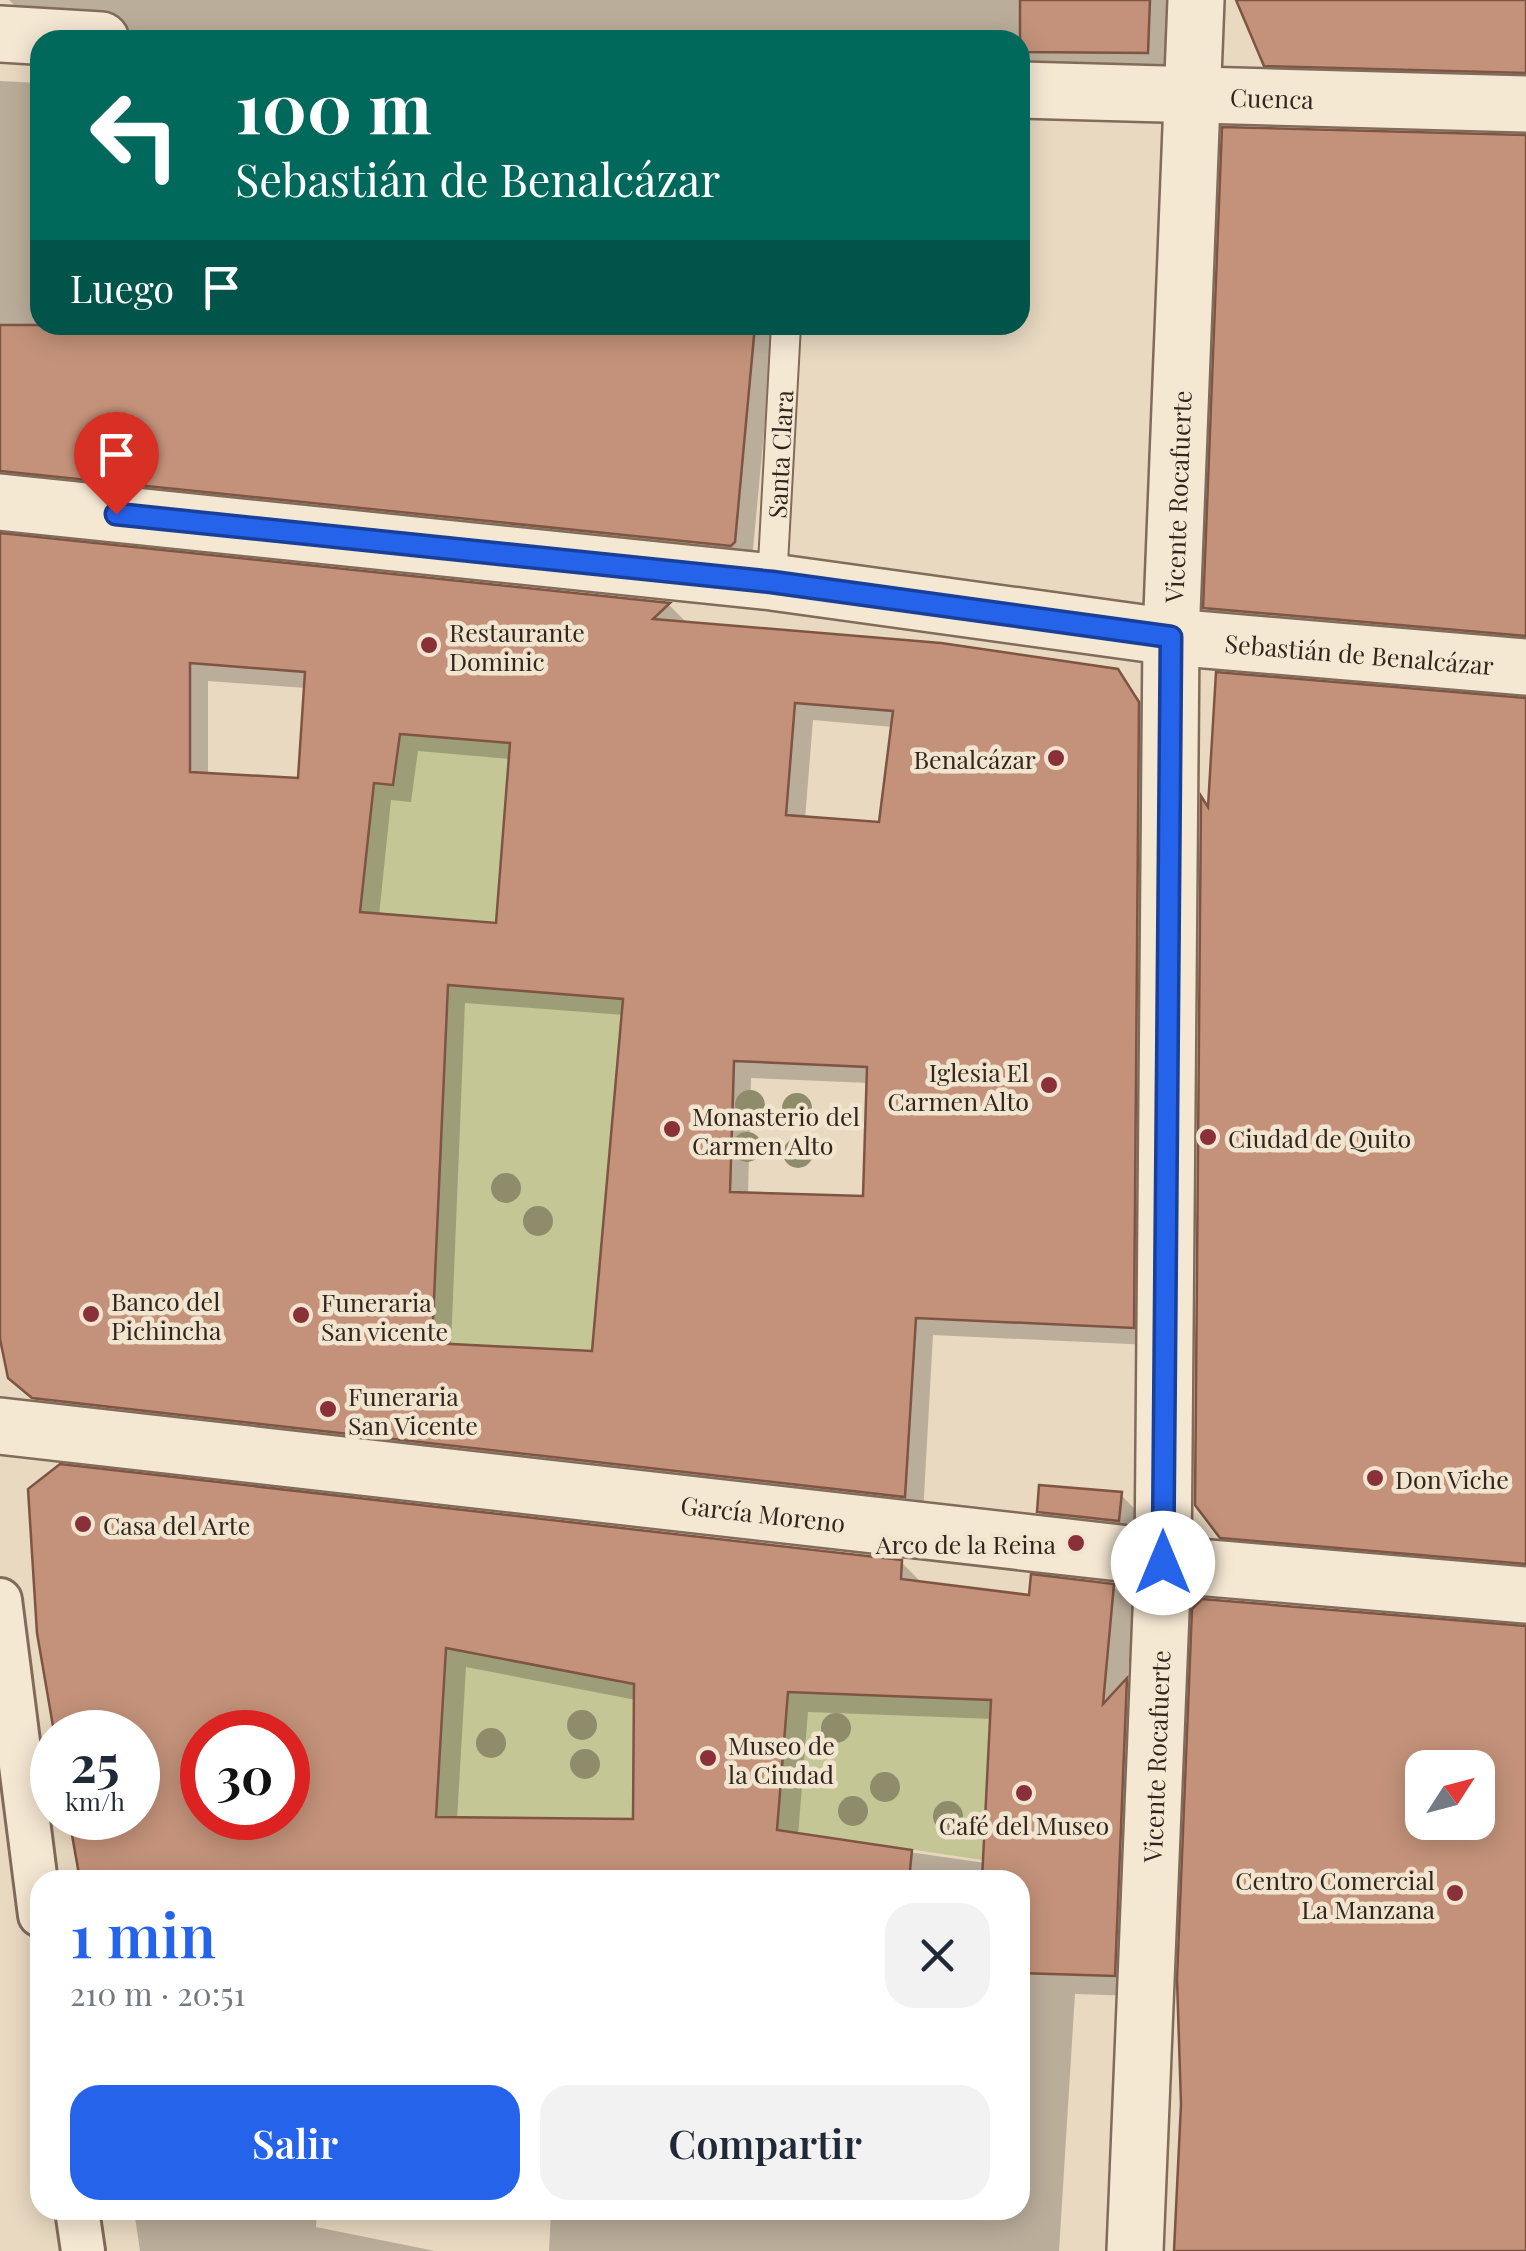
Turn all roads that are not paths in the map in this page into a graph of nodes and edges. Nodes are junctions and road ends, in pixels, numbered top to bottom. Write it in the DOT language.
graph roads {
  1 [pos="1196,0"];
  2 [pos="0,34"];
  3 [pos="30,36"];
  4 [pos="1030,90"];
  5 [pos="1195,95"];
  6 [pos="1526,104"];
  7 [pos="785,335"];
  8 [pos="0,502"];
  9 [pos="772,582"];
  10 [pos="1171,637"];
  11 [pos="1526,666"];
  12 [pos="0,1426"];
  13 [pos="1163,1563"];
  14 [pos="1526,1595"];
  15 [pos="0,1600"];
  16 [pos="34,1870"];
  17 [pos="79,2220"];
  18 [pos="83,2251"];
  19 [pos="1135,2251"];
  1 -- 5 [label="street, Vicente Rocafuerte"];
  2 -- 3 [label="street"];
  4 -- 5 [label="street, Cuenca"];
  5 -- 6 [label="street, Cuenca"];
  5 -- 10 [label="street, Vicente Rocafuerte"];
  7 -- 9 [label="lane, Santa Clara"];
  8 -- 9 [label="street, Sebastián de Benalcázar"];
  9 -- 10 [label="street, Sebastián de Benalcázar"];
  10 -- 11 [label="street, Sebastián de Benalcázar"];
  10 -- 13 [label="street, Vicente Rocafuerte"];
  12 -- 13 [label="street, García Moreno"];
  13 -- 14 [label="street, García Moreno"];
  13 -- 19 [label="street, Vicente Rocafuerte"];
  15 -- 16 [label="street"];
  17 -- 18 [label="street"];
}
